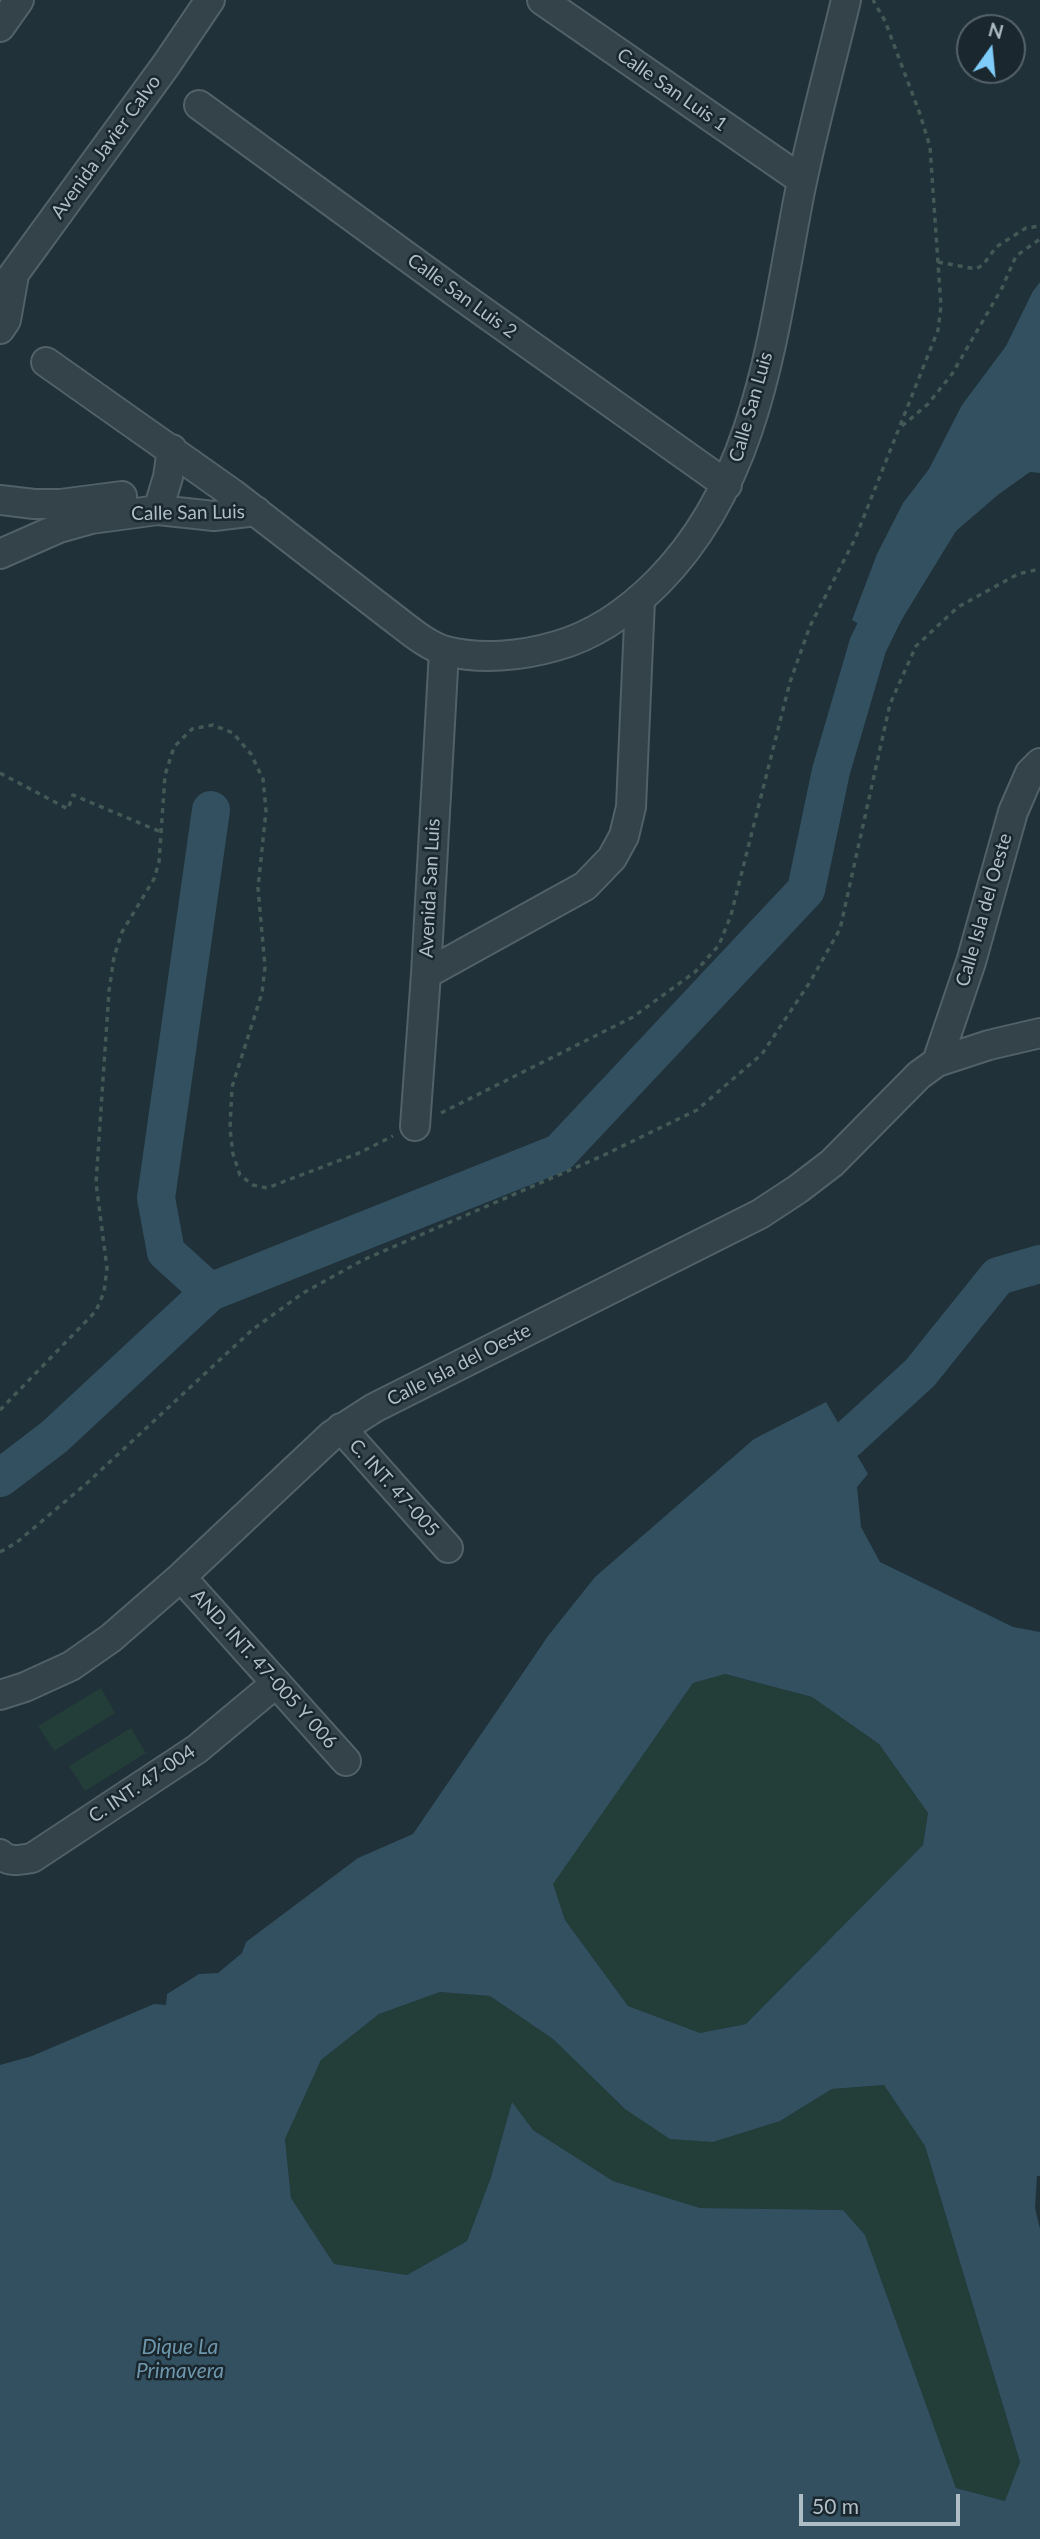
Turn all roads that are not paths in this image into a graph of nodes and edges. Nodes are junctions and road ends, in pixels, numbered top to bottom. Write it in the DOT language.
graph roads {
  1 [pos="210,0"];
  2 [pos="542,0"];
  3 [pos="846,0"];
  4 [pos="199,105"];
  5 [pos="802,180"];
  6 [pos="10,275"];
  7 [pos="0,329"];
  8 [pos="46,362"];
  9 [pos="172,449"];
  10 [pos="727,485"];
  11 [pos="233,494"];
  12 [pos="0,500"];
  13 [pos="160,502"];
  14 [pos="256,512"];
  15 [pos="0,554"];
  16 [pos="640,600"];
  17 [pos="444,651"];
  18 [pos="1040,763"];
  19 [pos="426,974"];
  20 [pos="1040,1033"];
  21 [pos="937,1062"];
  22 [pos="415,1126"];
  23 [pos="341,1428"];
  24 [pos="448,1548"];
  25 [pos="181,1577"];
  26 [pos="275,1684"];
  27 [pos="0,1695"];
  28 [pos="346,1760"];
  29 [pos="0,1854"];
  1 -- 6 [label="street, Avenida Javier Calvo"];
  2 -- 5 [label="street, Calle San Luis 1"];
  3 -- 5 [label="street, Calle San Luis"];
  4 -- 10 [label="street, Calle San Luis 2"];
  5 -- 10 [label="street, Calle San Luis"];
  6 -- 7 [label="street"];
  8 -- 9 [label="street, Calle San Luis"];
  9 -- 11 [label="street, Calle San Luis"];
  9 -- 13 [label="street"];
  10 -- 16 [label="street, Calle San Luis"];
  11 -- 13 [label="street, Calle San Luis"];
  11 -- 14 [label="street, Calle San Luis"];
  12 -- 13 [label="street, Calle San Luis"];
  13 -- 14 [label="street, Calle San Luis"];
  13 -- 15 [label="street, Calle San Luis"];
  14 -- 17 [label="street, Calle San Luis"];
  16 -- 17 [label="street, Calle San Luis"];
  16 -- 19 [label="street"];
  17 -- 19 [label="street, Avenida San Luis"];
  18 -- 21 [label="street, Calle Isla del Oeste"];
  19 -- 22 [label="street, Avenida San Luis"];
  20 -- 21 [label="street, Calle Isla del Oeste"];
  21 -- 23 [label="street, Calle Isla del Oeste"];
  23 -- 24 [label="street, C. INT. 47-005"];
  23 -- 25 [label="street, Calle Isla del Oeste"];
  25 -- 26 [label="street, AND. INT. 47-005 Y 006"];
  25 -- 27 [label="street, Calle Isla del Oeste"];
  26 -- 28 [label="street, AND. INT. 47-005 Y 006"];
  26 -- 29 [label="street, C. INT. 47-004"];
}
